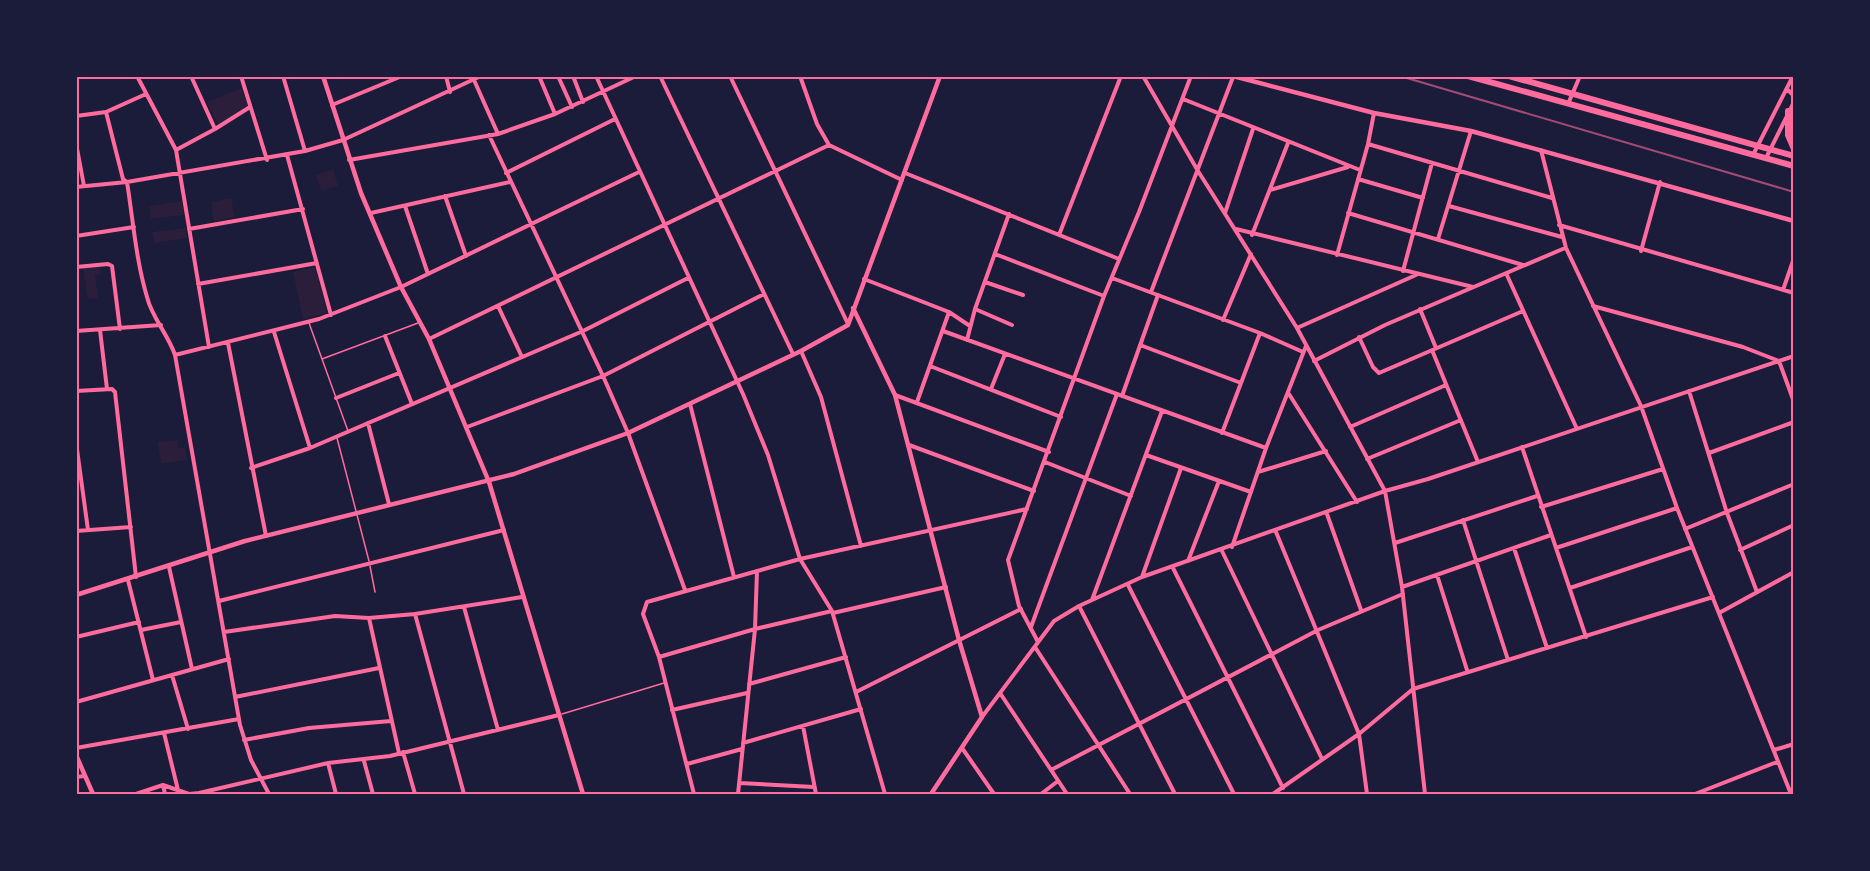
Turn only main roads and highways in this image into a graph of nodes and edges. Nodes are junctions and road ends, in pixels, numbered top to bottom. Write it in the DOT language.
graph roads {
  1 [pos="1468,76"];
  2 [pos="1509,76"];
  3 [pos="1788,111"];
  4 [pos="1794,149"];
  5 [pos="1794,156"];
  6 [pos="1794,166"];
  1 -- 6 [label="main road"];
  2 -- 5 [label="main road"];
  3 -- 4 [label="main road"];
}
